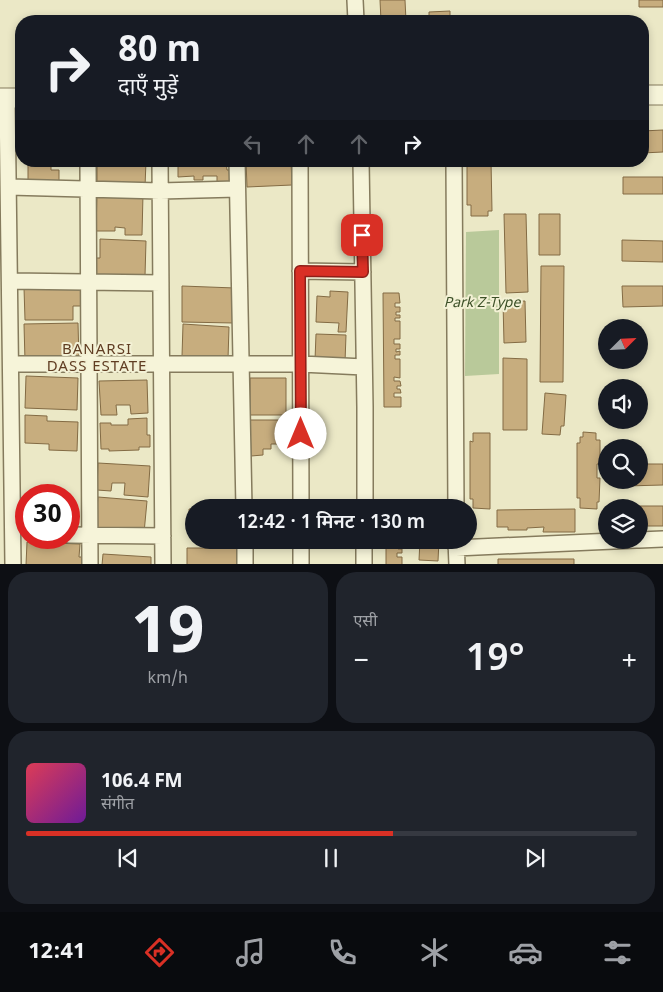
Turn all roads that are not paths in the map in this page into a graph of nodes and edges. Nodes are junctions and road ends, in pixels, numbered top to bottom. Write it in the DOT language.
graph roads {
  1 [pos="356,0"];
  2 [pos="356,15"];
  3 [pos="649,95"];
  4 [pos="663,95"];
  5 [pos="10,98"];
  6 [pos="88,167"];
  7 [pos="160,167"];
  8 [pos="237,167"];
  9 [pos="300,167"];
  10 [pos="361,167"];
  11 [pos="454,167"];
  12 [pos="9,187"];
  13 [pos="88,188"];
  14 [pos="238,190"];
  15 [pos="160,191"];
  16 [pos="300,271"];
  17 [pos="363,272"];
  18 [pos="10,281"];
  19 [pos="89,282"];
  20 [pos="161,283"];
  21 [pos="161,363"];
  22 [pos="11,364"];
  23 [pos="89,364"];
  24 [pos="241,364"];
  25 [pos="301,364"];
  26 [pos="364,367"];
  27 [pos="17,484"];
  28 [pos="244,499"];
  29 [pos="301,499"];
  30 [pos="365,499"];
  31 [pos="456,499"];
  32 [pos="80,536"];
  33 [pos="90,536"];
  34 [pos="163,536"];
  35 [pos="663,539"];
  36 [pos="648,540"];
  37 [pos="598,541"];
  38 [pos="477,544"];
  39 [pos="16,549"];
  40 [pos="245,549"];
  41 [pos="301,549"];
  42 [pos="364,549"];
  43 [pos="456,549"];
  44 [pos="13,564"];
  45 [pos="90,564"];
  46 [pos="163,564"];
  47 [pos="246,564"];
  48 [pos="301,564"];
  49 [pos="364,564"];
  50 [pos="457,564"];
  1 -- 2 [label="street"];
  3 -- 4 [label="street"];
  5 -- 12 [label="street"];
  6 -- 13 [label="street"];
  7 -- 15 [label="street"];
  8 -- 14 [label="street"];
  9 -- 16 [label="street"];
  10 -- 17 [label="street"];
  11 -- 31 [label="street"];
  12 -- 13 [label="street"];
  12 -- 18 [label="street"];
  13 -- 15 [label="street"];
  13 -- 19 [label="street"];
  14 -- 15 [label="street"];
  14 -- 24 [label="street"];
  15 -- 20 [label="street"];
  16 -- 17 [label="street"];
  16 -- 25 [label="street"];
  17 -- 26 [label="street"];
  18 -- 19 [label="street"];
  18 -- 22 [label="street"];
  19 -- 20 [label="street"];
  19 -- 23 [label="street"];
  20 -- 21 [label="street"];
  21 -- 23 [label="street"];
  21 -- 24 [label="street"];
  21 -- 34 [label="street"];
  22 -- 23 [label="street"];
  22 -- 27 [label="street"];
  23 -- 33 [label="street"];
  24 -- 25 [label="street"];
  24 -- 28 [label="street"];
  25 -- 26 [label="street"];
  25 -- 29 [label="street"];
  26 -- 30 [label="street"];
  32 -- 33 [label="street"];
  33 -- 34 [label="street"];
  33 -- 45 [label="street"];
  34 -- 46 [label="street"];
  35 -- 36 [label="street"];
  37 -- 38 [label="street"];
  39 -- 44 [label="street"];
  40 -- 47 [label="street"];
  41 -- 48 [label="street"];
  42 -- 49 [label="street"];
  43 -- 50 [label="street"];
}
